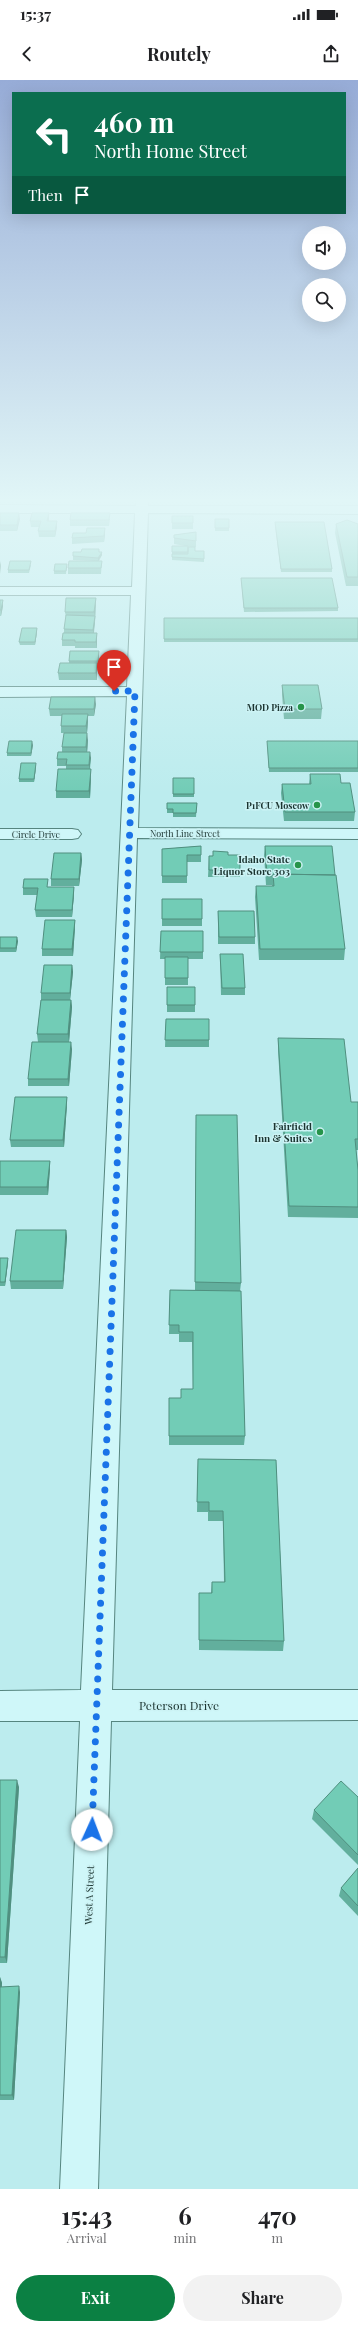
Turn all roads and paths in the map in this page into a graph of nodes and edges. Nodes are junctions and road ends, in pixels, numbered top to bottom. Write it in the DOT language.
graph roads {
  1 [pos="139,596"];
  2 [pos="135,691"];
  3 [pos="0,692"];
  4 [pos="134,744"];
  5 [pos="129,833"];
  6 [pos="234,833"];
  7 [pos="0,834"];
  8 [pos="72,834"];
  9 [pos="357,834"];
  10 [pos="96,1705"];
  11 [pos="358,1705"];
  12 [pos="0,1706"];
  13 [pos="79,2189"];
  1 -- 2 [label="street, West A Street"];
  2 -- 3 [label="street"];
  2 -- 4 [label="street, West A Street"];
  4 -- 5 [label="street, West A Street"];
  4 -- 6 [label="street"];
  5 -- 6 [label="street, North Line Street"];
  5 -- 10 [label="street, West A Street"];
  6 -- 9 [label="street"];
  7 -- 8 [label="street, Circle Drive"];
  10 -- 11 [label="street, Peterson Drive"];
  10 -- 12 [label="street, Peterson Drive"];
  10 -- 13 [label="street, West A Street"];
}
